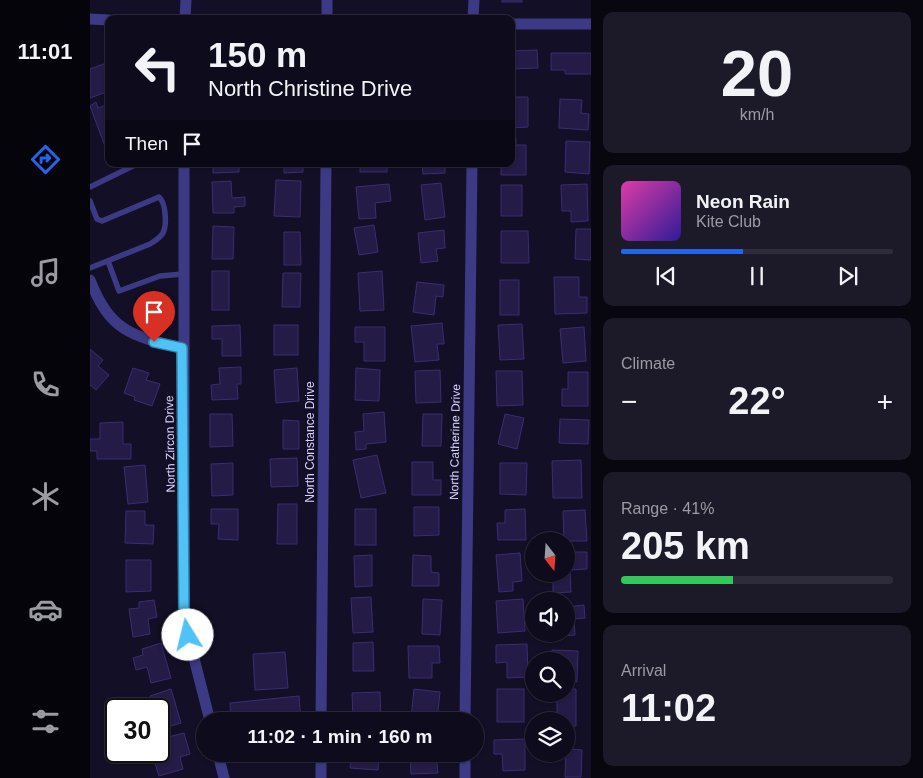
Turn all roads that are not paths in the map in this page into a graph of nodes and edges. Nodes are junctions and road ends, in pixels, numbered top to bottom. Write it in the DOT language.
graph roads {
  1 [pos="186,0"];
  2 [pos="327,0"];
  3 [pos="474,0"];
  4 [pos="185,15"];
  5 [pos="327,15"];
  6 [pos="473,15"];
  7 [pos="90,19"];
  8 [pos="105,20"];
  9 [pos="515,24"];
  10 [pos="590,24"];
  11 [pos="131,167"];
  12 [pos="184,167"];
  13 [pos="326,167"];
  14 [pos="472,167"];
  15 [pos="90,188"];
  16 [pos="90,201"];
  17 [pos="108,261"];
  18 [pos="90,268"];
  19 [pos="183,274"];
  20 [pos="90,280"];
  21 [pos="182,348"];
  22 [pos="208,712"];
  23 [pos="321,712"];
  24 [pos="466,712"];
  25 [pos="220,762"];
  26 [pos="321,762"];
  27 [pos="465,762"];
  28 [pos="224,778"];
  29 [pos="321,778"];
  30 [pos="465,778"];
  1 -- 4 [label="street"];
  2 -- 5 [label="street"];
  3 -- 6 [label="street"];
  7 -- 8 [label="street"];
  9 -- 10 [label="street"];
  11 -- 15 [label="lane"];
  12 -- 19 [label="street, North Zircon Drive"];
  13 -- 23 [label="street, North Constance Drive"];
  14 -- 24 [label="street, North Catherine Drive"];
  16 -- 17 [label="lane"];
  17 -- 18 [label="lane"];
  17 -- 19 [label="lane"];
  19 -- 21 [label="street, North Zircon Drive"];
  20 -- 21 [label="street"];
  21 -- 22 [label="street, North Zircon Drive"];
  25 -- 28 [label="street"];
  26 -- 29 [label="street"];
  27 -- 30 [label="street"];
}
